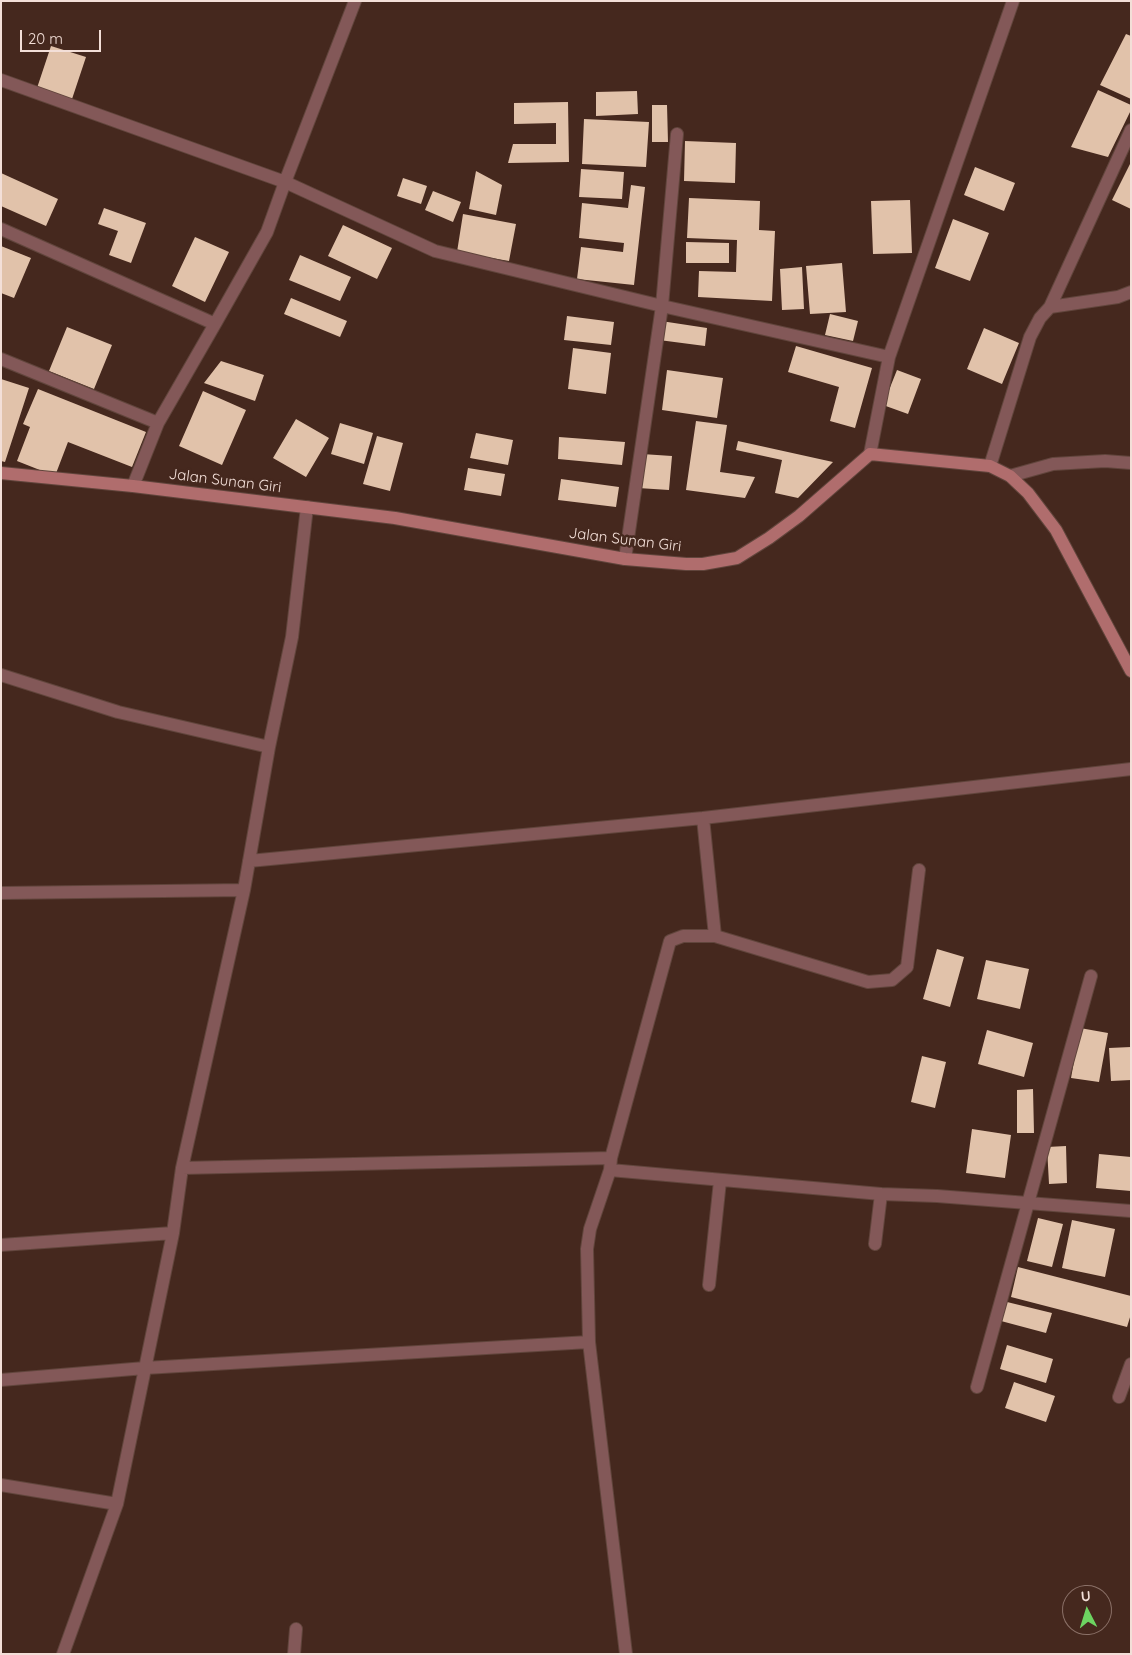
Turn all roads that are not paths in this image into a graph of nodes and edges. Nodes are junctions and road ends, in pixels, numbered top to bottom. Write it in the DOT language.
graph roads {
  1 [pos="355,1"];
  2 [pos="1013,1"];
  3 [pos="1,80"];
  4 [pos="1131,130"];
  5 [pos="677,134"];
  6 [pos="285,182"];
  7 [pos="1,229"];
  8 [pos="1131,292"];
  9 [pos="662,306"];
  10 [pos="1050,307"];
  11 [pos="215,324"];
  12 [pos="890,358"];
  13 [pos="1,359"];
  14 [pos="158,423"];
  15 [pos="870,454"];
  16 [pos="1131,464"];
  17 [pos="990,466"];
  18 [pos="1,473"];
  19 [pos="1010,476"];
  20 [pos="134,486"];
  21 [pos="307,508"];
  22 [pos="625,559"];
  23 [pos="1131,671"];
  24 [pos="1,675"];
  25 [pos="269,747"];
  26 [pos="1131,769"];
  27 [pos="703,818"];
  28 [pos="249,860"];
  29 [pos="919,870"];
  30 [pos="244,890"];
  31 [pos="1,893"];
  32 [pos="715,936"];
  33 [pos="1091,976"];
  34 [pos="611,1164"];
  35 [pos="182,1168"];
  36 [pos="720,1181"];
  37 [pos="881,1194"];
  38 [pos="1029,1204"];
  39 [pos="1131,1211"];
  40 [pos="172,1233"];
  41 [pos="875,1244"];
  42 [pos="1,1245"];
  43 [pos="709,1285"];
  44 [pos="590,1342"];
  45 [pos="1131,1364"];
  46 [pos="145,1368"];
  47 [pos="1,1380"];
  48 [pos="977,1387"];
  49 [pos="1119,1397"];
  50 [pos="1,1485"];
  51 [pos="117,1504"];
  52 [pos="296,1629"];
  53 [pos="63,1654"];
  54 [pos="294,1654"];
  55 [pos="626,1654"];
  1 -- 6 [label="street"];
  2 -- 12 [label="street"];
  3 -- 6 [label="street"];
  4 -- 10 [label="street"];
  5 -- 9 [label="street"];
  6 -- 9 [label="street"];
  6 -- 11 [label="street"];
  7 -- 11 [label="street"];
  8 -- 10 [label="street"];
  9 -- 12 [label="street"];
  9 -- 22 [label="street"];
  10 -- 17 [label="street"];
  11 -- 14 [label="street"];
  12 -- 15 [label="street"];
  13 -- 14 [label="street"];
  14 -- 20 [label="street"];
  15 -- 17 [label="street"];
  15 -- 22 [label="street, Jalan Sunan Giri"];
  16 -- 19 [label="street"];
  17 -- 19 [label="street"];
  18 -- 20 [label="street, Jalan Sunan Giri"];
  19 -- 23 [label="street"];
  20 -- 21 [label="street, Jalan Sunan Giri"];
  21 -- 22 [label="street, Jalan Sunan Giri"];
  21 -- 25 [label="street"];
  24 -- 25 [label="street"];
  25 -- 28 [label="street"];
  26 -- 27 [label="street"];
  27 -- 28 [label="street"];
  27 -- 32 [label="street"];
  28 -- 30 [label="street"];
  29 -- 32 [label="street"];
  30 -- 31 [label="street"];
  30 -- 35 [label="street"];
  32 -- 34 [label="street"];
  33 -- 38 [label="street"];
  34 -- 35 [label="street"];
  34 -- 36 [label="street"];
  34 -- 44 [label="street"];
  35 -- 40 [label="street"];
  36 -- 37 [label="street"];
  36 -- 43 [label="street"];
  37 -- 38 [label="street"];
  37 -- 41 [label="street"];
  38 -- 39 [label="street"];
  38 -- 48 [label="street"];
  40 -- 42 [label="street"];
  40 -- 46 [label="street"];
  44 -- 46 [label="street"];
  44 -- 55 [label="street"];
  45 -- 49 [label="street"];
  46 -- 47 [label="street"];
  46 -- 51 [label="street"];
  50 -- 51 [label="street"];
  51 -- 53 [label="street"];
  52 -- 54 [label="street"];
}
